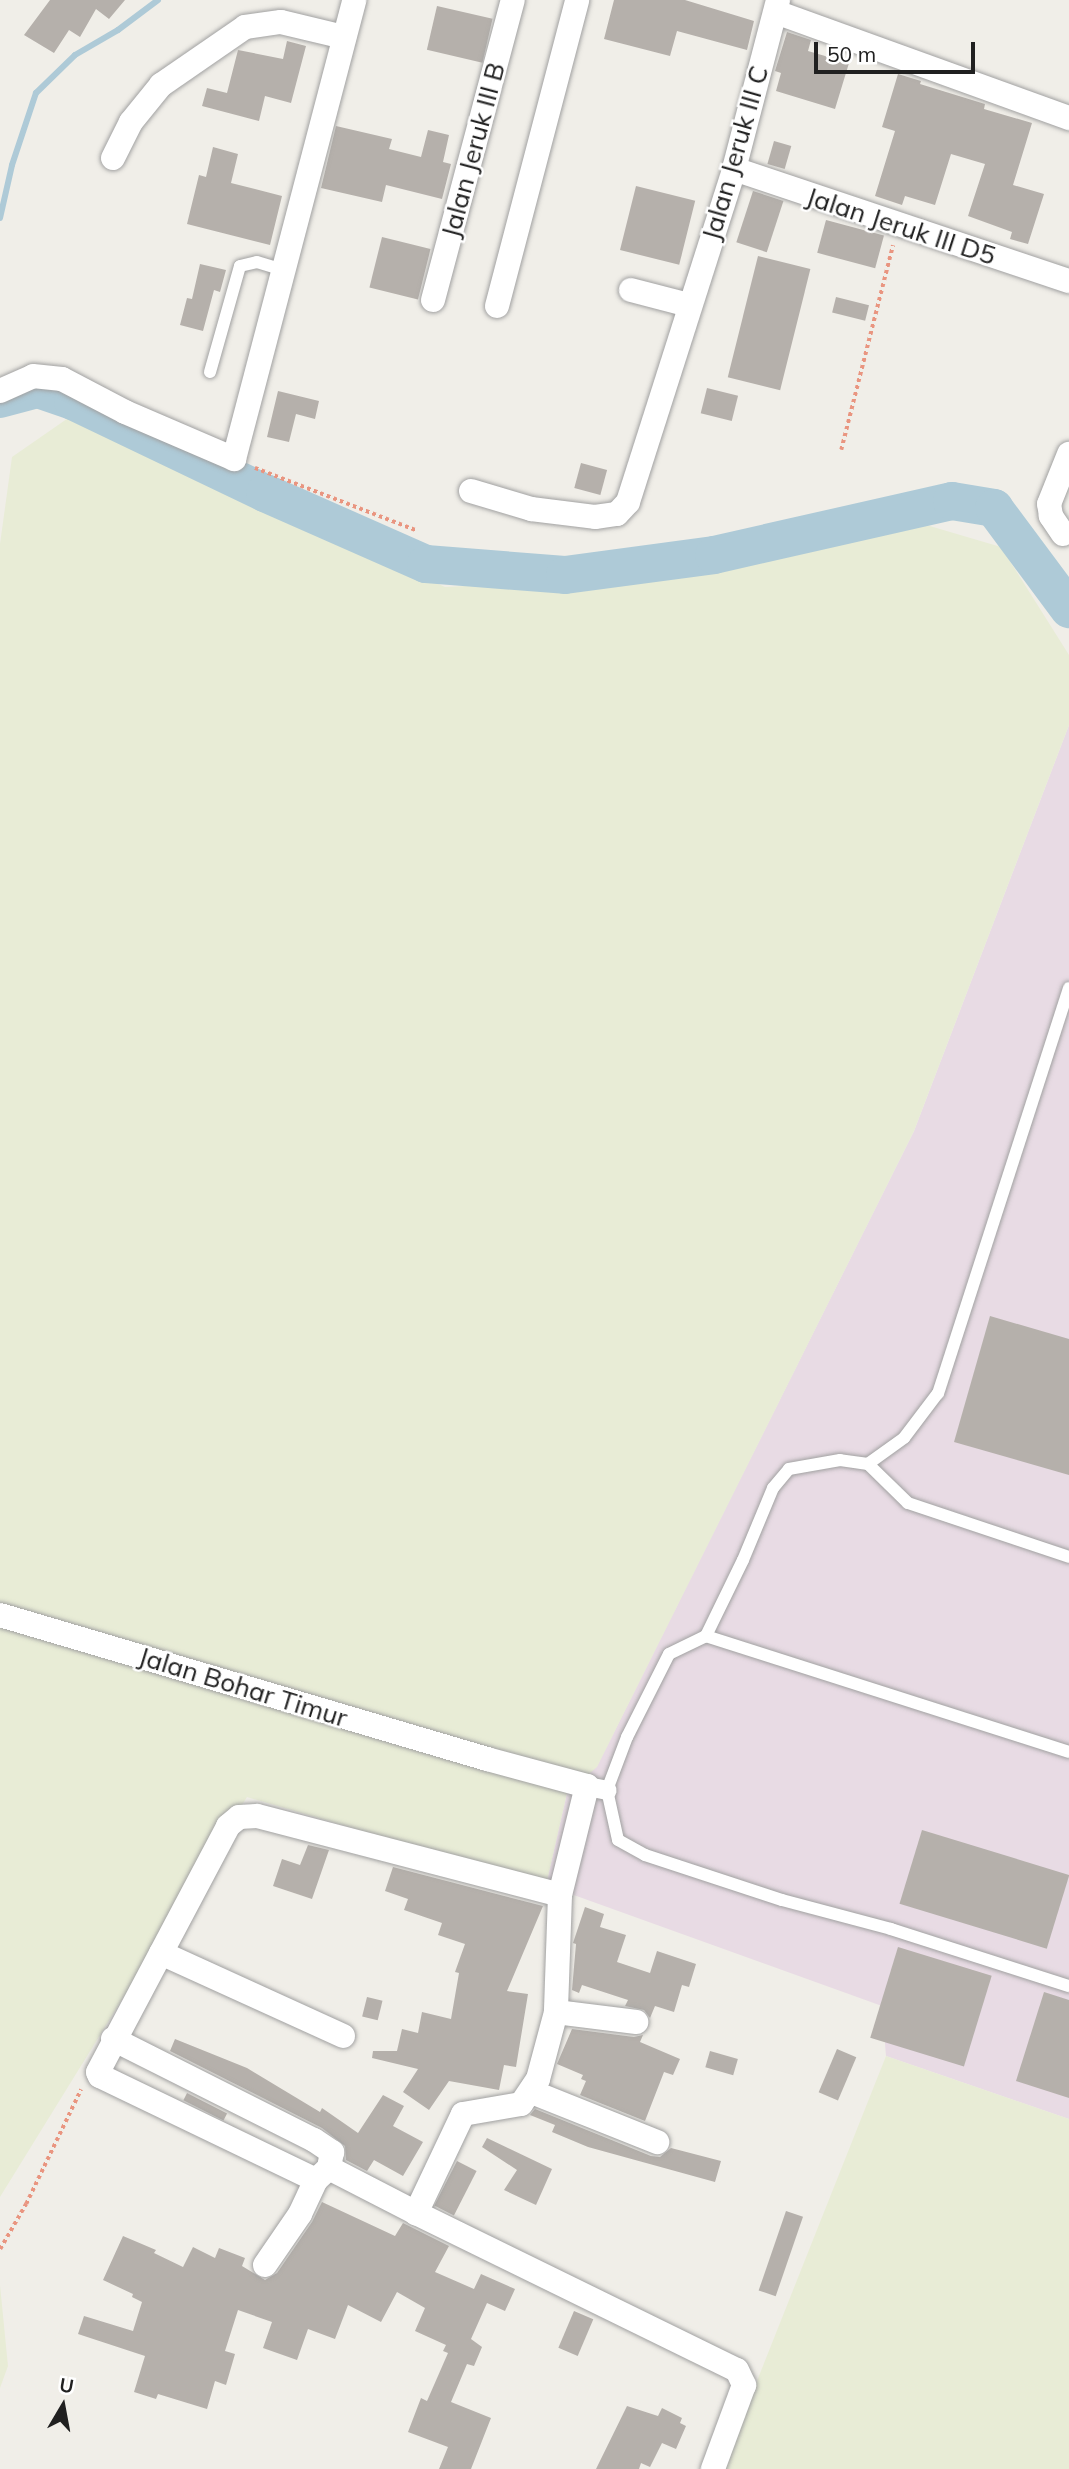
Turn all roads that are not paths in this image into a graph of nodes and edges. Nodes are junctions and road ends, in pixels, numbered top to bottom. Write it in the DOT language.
graph roads {
  1 [pos="354,0"];
  2 [pos="513,0"];
  3 [pos="577,0"];
  4 [pos="777,6"];
  5 [pos="344,37"];
  6 [pos="1069,118"];
  7 [pos="113,158"];
  8 [pos="734,169"];
  9 [pos="286,271"];
  10 [pos="1069,281"];
  11 [pos="631,290"];
  12 [pos="433,300"];
  13 [pos="689,305"];
  14 [pos="497,306"];
  15 [pos="210,372"];
  16 [pos="0,391"];
  17 [pos="1069,454"];
  18 [pos="471,491"];
  19 [pos="1063,534"];
  20 [pos="1069,988"];
  21 [pos="868,1464"];
  22 [pos="1069,1557"];
  23 [pos="0,1615"];
  24 [pos="706,1636"];
  25 [pos="1069,1752"];
  26 [pos="597,1788"];
  27 [pos="560,1895"];
  28 [pos="161,1953"];
  29 [pos="1069,1986"];
  30 [pos="556,2012"];
  31 [pos="636,2022"];
  32 [pos="343,2036"];
  33 [pos="113,2039"];
  34 [pos="532,2092"];
  35 [pos="657,2142"];
  36 [pos="323,2174"];
  37 [pos="415,2213"];
  38 [pos="265,2265"];
  39 [pos="713,2469"];
  1 -- 5 [label="street"];
  2 -- 12 [label="street, Jalan Jeruk III B"];
  3 -- 14 [label="street"];
  4 -- 6 [label="street"];
  4 -- 8 [label="street, Jalan Jeruk III C"];
  5 -- 7 [label="street"];
  5 -- 9 [label="street"];
  8 -- 10 [label="street, Jalan Jeruk III D5"];
  8 -- 13 [label="street, Jalan Jeruk III C"];
  9 -- 15 [label="lane"];
  9 -- 16 [label="street"];
  11 -- 13 [label="street"];
  13 -- 18 [label="street, Jalan Jeruk III C"];
  17 -- 19 [label="street"];
  20 -- 21 [label="lane"];
  21 -- 22 [label="lane"];
  21 -- 24 [label="lane"];
  23 -- 26 [label="street, Jalan Bohar Timur"];
  24 -- 25 [label="lane"];
  24 -- 26 [label="lane"];
  26 -- 27 [label="street"];
  26 -- 29 [label="lane"];
  27 -- 28 [label="street"];
  27 -- 30 [label="street"];
  28 -- 32 [label="street"];
  28 -- 33 [label="street"];
  30 -- 31 [label="street"];
  30 -- 34 [label="street"];
  33 -- 36 [label="street"];
  33 -- 36 [label="street"];
  34 -- 35 [label="street"];
  34 -- 37 [label="street"];
  36 -- 37 [label="street"];
  36 -- 38 [label="street"];
  37 -- 39 [label="street"];
}
